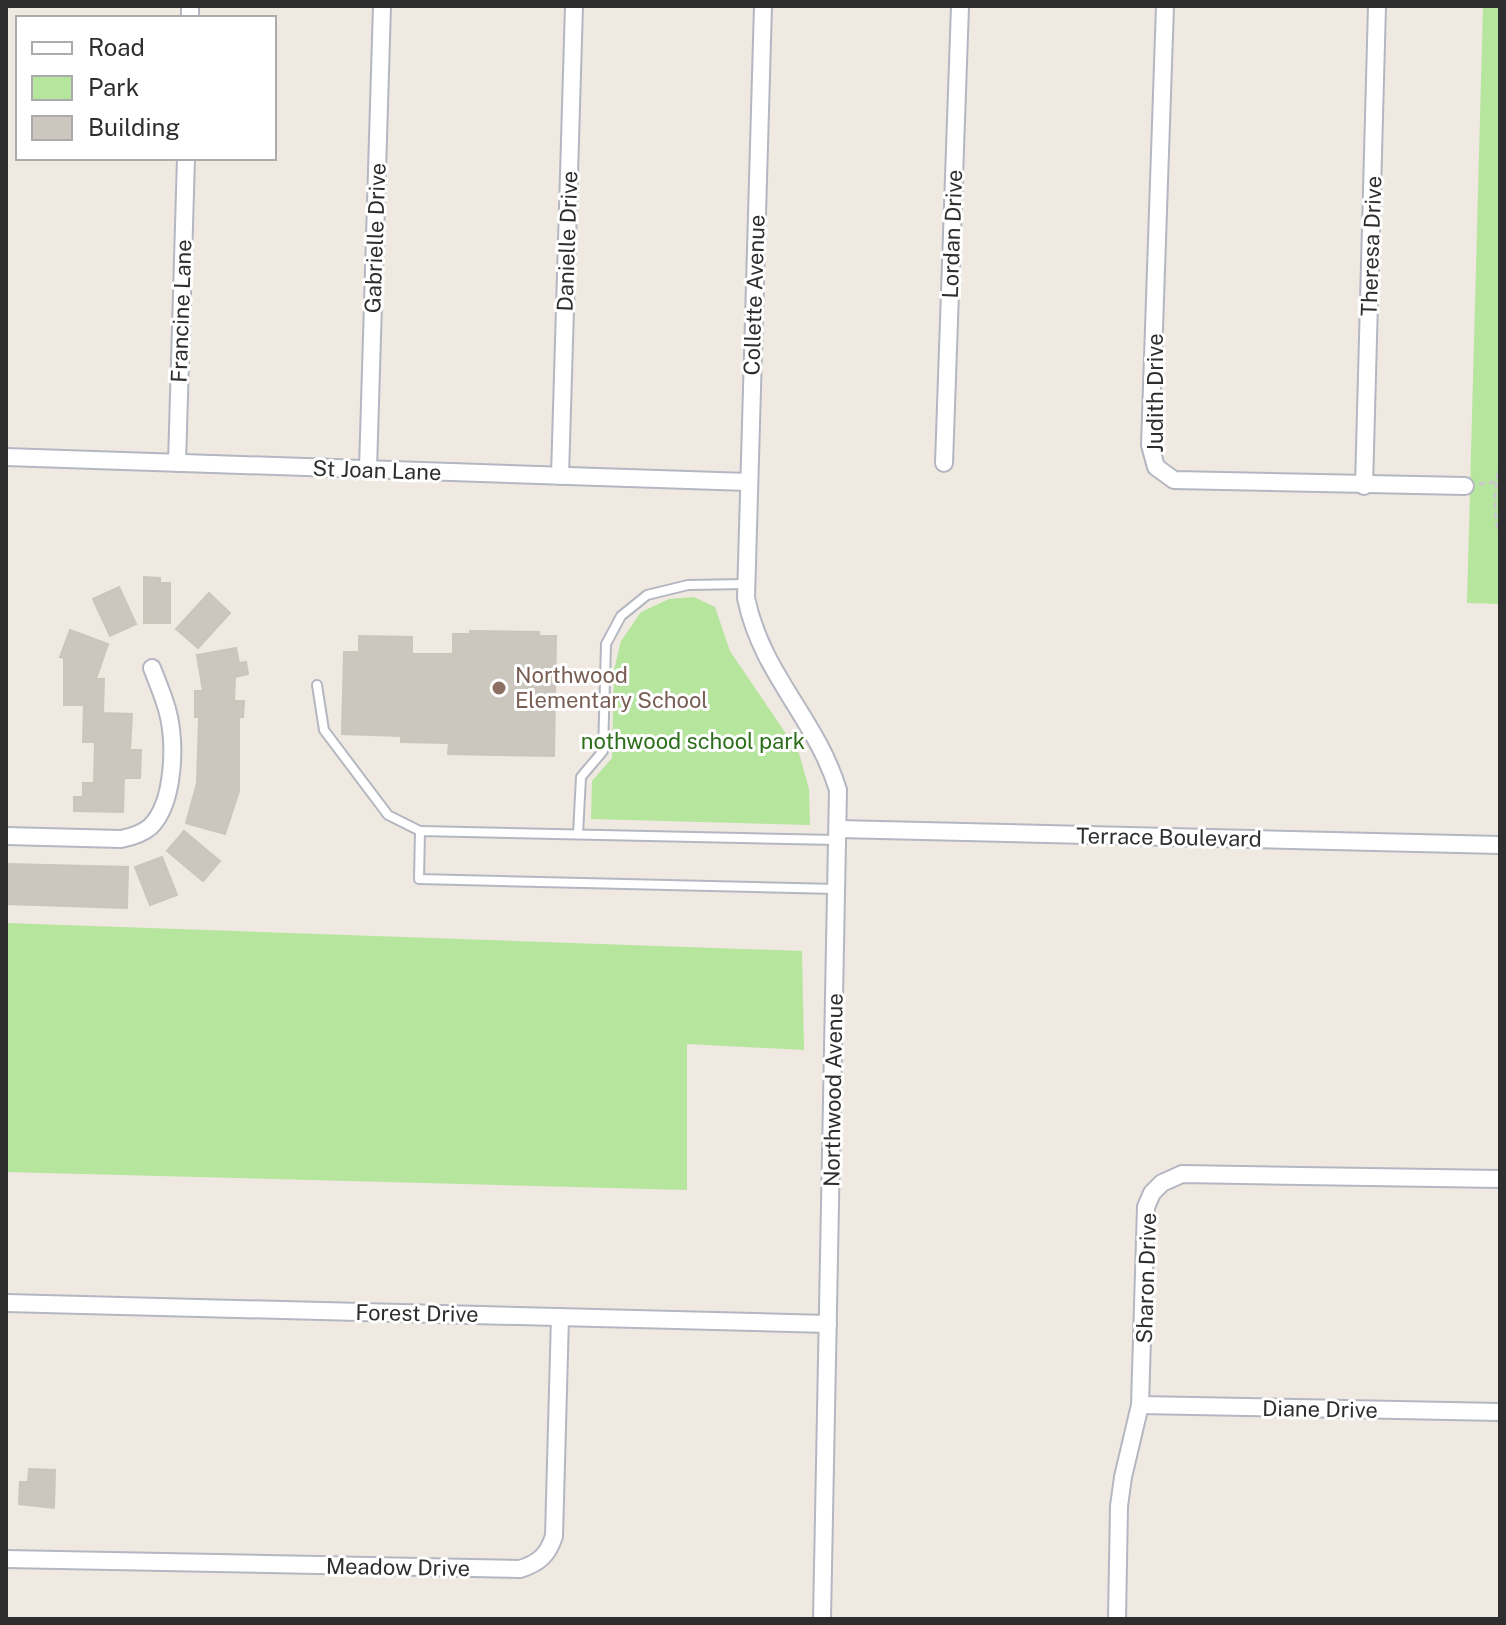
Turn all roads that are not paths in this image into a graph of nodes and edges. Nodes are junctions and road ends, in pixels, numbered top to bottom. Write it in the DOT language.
graph roads {
  1 [pos="382,6"];
  2 [pos="574,6"];
  3 [pos="763,6"];
  4 [pos="960,6"];
  5 [pos="1165,6"];
  6 [pos="1377,6"];
  7 [pos="186,160"];
  8 [pos="6,457"];
  9 [pos="177,463"];
  10 [pos="944,463"];
  11 [pos="368,469"];
  12 [pos="560,476"];
  13 [pos="748,482"];
  14 [pos="1364,486"];
  15 [pos="1465,486"];
  16 [pos="746,584"];
  17 [pos="152,668"];
  18 [pos="317,685"];
  19 [pos="420,831"];
  20 [pos="578,834"];
  21 [pos="838,834"];
  22 [pos="6,836"];
  23 [pos="1500,845"];
  24 [pos="836,889"];
  25 [pos="1500,1179"];
  26 [pos="6,1303"];
  27 [pos="560,1317"];
  28 [pos="828,1324"];
  29 [pos="1140,1405"];
  30 [pos="1500,1412"];
  31 [pos="6,1559"];
  32 [pos="822,1619"];
  33 [pos="1117,1619"];
  1 -- 11 [label="street, Gabrielle Drive"];
  2 -- 12 [label="street, Danielle Drive"];
  3 -- 13 [label="street, Collette Avenue"];
  4 -- 10 [label="street, Lordan Drive"];
  5 -- 14 [label="street, Judith Drive"];
  6 -- 14 [label="street, Theresa Drive"];
  7 -- 9 [label="street, Francine Lane"];
  8 -- 9 [label="street, St Joan Lane"];
  9 -- 11 [label="street, St Joan Lane"];
  11 -- 12 [label="street, St Joan Lane"];
  12 -- 13 [label="street, St Joan Lane"];
  13 -- 16 [label="street, Collette Avenue"];
  14 -- 15 [label="street, Judith Drive"];
  16 -- 20 [label="lane"];
  16 -- 21 [label="street, Northwood Avenue"];
  17 -- 22 [label="street"];
  18 -- 19 [label="lane"];
  19 -- 20 [label="lane"];
  19 -- 24 [label="lane"];
  20 -- 21 [label="lane"];
  21 -- 23 [label="street, Terrace Boulevard"];
  21 -- 24 [label="street, Northwood Avenue"];
  24 -- 28 [label="street, Northwood Avenue"];
  25 -- 29 [label="street, Sharon Drive"];
  26 -- 27 [label="street, Forest Drive"];
  27 -- 28 [label="street, Forest Drive"];
  27 -- 31 [label="street, Meadow Drive"];
  28 -- 32 [label="street, Northwood Avenue"];
  29 -- 30 [label="street, Diane Drive"];
  29 -- 33 [label="street, Sharon Drive"];
}
